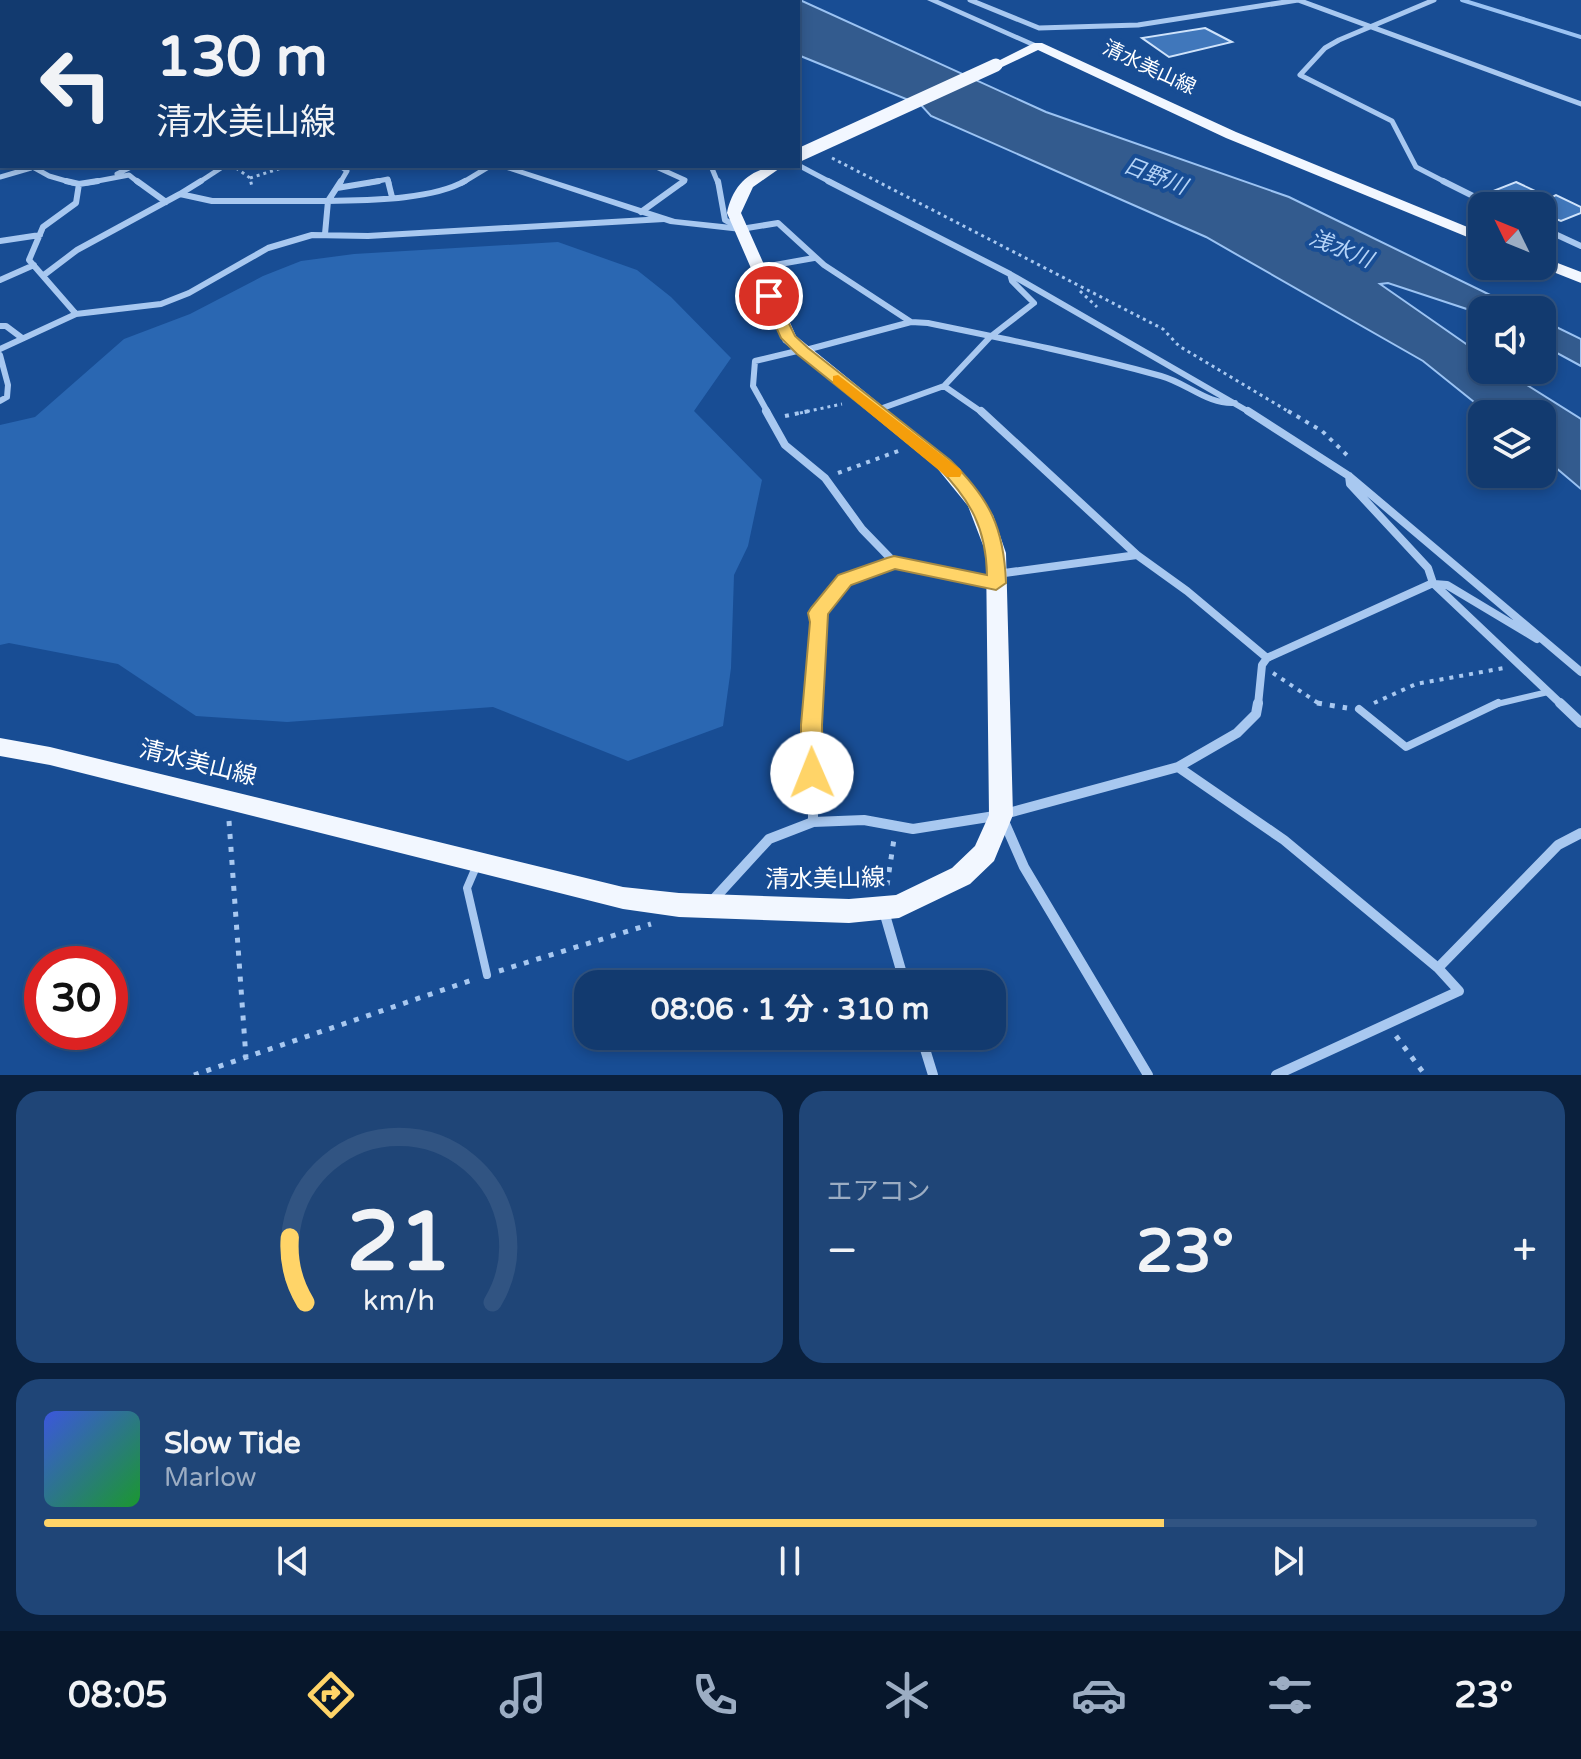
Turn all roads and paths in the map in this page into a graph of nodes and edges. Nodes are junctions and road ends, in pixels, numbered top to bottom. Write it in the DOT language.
graph roads {
  1 [pos="931,0"];
  2 [pos="970,0"];
  3 [pos="1298,0"];
  4 [pos="1434,0"];
  5 [pos="1373,27"];
  6 [pos="1038,46"];
  7 [pos="1581,104"];
  8 [pos="828,154"];
  9 [pos="800,155"];
  10 [pos="800,166"];
  11 [pos="28,168"];
  12 [pos="34,168"];
  13 [pos="129,168"];
  14 [pos="221,168"];
  15 [pos="235,168"];
  16 [pos="282,168"];
  17 [pos="343,168"];
  18 [pos="487,168"];
  19 [pos="506,168"];
  20 [pos="658,168"];
  21 [pos="712,168"];
  22 [pos="773,168"];
  23 [pos="113,176"];
  24 [pos="0,177"];
  25 [pos="250,178"];
  26 [pos="79,184"];
  27 [pos="337,188"];
  28 [pos="1468,193"];
  29 [pos="180,194"];
  30 [pos="392,197"];
  31 [pos="328,201"];
  32 [pos="166,202"];
  33 [pos="251,202"];
  34 [pos="641,212"];
  35 [pos="664,219"];
  36 [pos="741,229"];
  37 [pos="1468,232"];
  38 [pos="325,234"];
  39 [pos="1556,234"];
  40 [pos="40,235"];
  41 [pos="0,241"];
  42 [pos="1581,246"];
  43 [pos="814,258"];
  44 [pos="34,265"];
  45 [pos="1556,268"];
  46 [pos="757,269"];
  47 [pos="1010,274"];
  48 [pos="44,275"];
  49 [pos="1581,278"];
  50 [pos="0,280"];
  51 [pos="76,314"];
  52 [pos="911,322"];
  53 [pos="0,326"];
  54 [pos="990,337"];
  55 [pos="22,338"];
  56 [pos="0,349"];
  57 [pos="800,351"];
  58 [pos="0,355"];
  59 [pos="944,386"];
  60 [pos="0,401"];
  61 [pos="854,401"];
  62 [pos="1236,403"];
  63 [pos="877,410"];
  64 [pos="770,417"];
  65 [pos="909,447"];
  66 [pos="1356,463"];
  67 [pos="1349,476"];
  68 [pos="825,478"];
  69 [pos="1137,555"];
  70 [pos="894,562"];
  71 [pos="996,579"];
  72 [pos="1433,583"];
  73 [pos="1557,651"];
  74 [pos="1264,662"];
  75 [pos="1517,663"];
  76 [pos="1581,672"];
  77 [pos="1548,692"];
  78 [pos="1359,709"];
  79 [pos="1581,723"];
  80 [pos="0,747"];
  81 [pos="1178,767"];
  82 [pos="227,800"];
  83 [pos="1001,815"];
  84 [pos="813,822"];
  85 [pos="896,826"];
  86 [pos="1581,833"];
  87 [pos="479,862"];
  88 [pos="679,905"];
  89 [pos="708,906"];
  90 [pos="883,908"];
  91 [pos="1438,968"];
  92 [pos="901,970"];
  93 [pos="487,975"];
  94 [pos="1387,1025"];
  95 [pos="925,1050"];
  96 [pos="246,1058"];
  97 [pos="194,1075"];
  98 [pos="933,1075"];
  99 [pos="1148,1075"];
  100 [pos="1276,1075"];
  101 [pos="1425,1075"];
  1 -- 6 [label="street"];
  2 -- 3 [label="street"];
  3 -- 5 [label="street"];
  4 -- 5 [label="street"];
  5 -- 7 [label="street"];
  5 -- 28 [label="street"];
  6 -- 9 [label="main road, bridge"];
  6 -- 37 [label="main road, 清水美山線"];
  8 -- 66 [label="path"];
  10 -- 47 [label="street"];
  11 -- 24 [label="street"];
  12 -- 26 [label="street"];
  13 -- 23 [label="street"];
  14 -- 29 [label="street"];
  15 -- 25 [label="path"];
  16 -- 25 [label="path"];
  17 -- 27 [label="street"];
  18 -- 30 [label="street"];
  19 -- 34 [label="street"];
  20 -- 34 [label="street"];
  21 -- 36 [label="street"];
  22 -- 36 [label="main road, 清水美山線"];
  23 -- 26 [label="street"];
  23 -- 32 [label="street"];
  25 -- 33 [label="path"];
  26 -- 40 [label="street"];
  27 -- 30 [label="street"];
  27 -- 31 [label="street"];
  29 -- 32 [label="street"];
  29 -- 33 [label="street"];
  30 -- 31 [label="street"];
  31 -- 33 [label="street"];
  31 -- 38 [label="street"];
  32 -- 48 [label="street"];
  34 -- 35 [label="street"];
  35 -- 36 [label="street"];
  35 -- 38 [label="street"];
  36 -- 43 [label="street"];
  36 -- 46 [label="main road, 清水美山線"];
  38 -- 51 [label="street"];
  39 -- 42 [label="street"];
  40 -- 41 [label="street"];
  40 -- 44 [label="street"];
  43 -- 46 [label="street"];
  43 -- 52 [label="street"];
  44 -- 48 [label="street"];
  44 -- 50 [label="street"];
  45 -- 49 [label="main road"];
  46 -- 57 [label="main road, 清水美山線"];
  47 -- 54 [label="street"];
  47 -- 62 [label="street"];
  48 -- 51 [label="street"];
  51 -- 55 [label="street"];
  52 -- 54 [label="street"];
  52 -- 57 [label="street"];
  53 -- 55 [label="street"];
  54 -- 59 [label="street"];
  54 -- 62 [label="street"];
  55 -- 56 [label="street"];
  57 -- 63 [label="main road, 清水美山線"];
  57 -- 64 [label="street"];
  58 -- 60 [label="street"];
  59 -- 63 [label="street"];
  59 -- 69 [label="street"];
  61 -- 64 [label="path"];
  62 -- 67 [label="street"];
  63 -- 71 [label="main road, 清水美山線"];
  64 -- 68 [label="street"];
  65 -- 68 [label="path"];
  67 -- 72 [label="street"];
  67 -- 73 [label="street"];
  68 -- 70 [label="street"];
  69 -- 71 [label="street"];
  69 -- 74 [label="street"];
  70 -- 71 [label="street"];
  70 -- 84 [label="street"];
  71 -- 83 [label="main road, 清水美山線"];
  72 -- 73 [label="street"];
  72 -- 74 [label="street"];
  72 -- 75 [label="street"];
  73 -- 76 [label="street"];
  74 -- 78 [label="path"];
  74 -- 81 [label="street"];
  75 -- 77 [label="street"];
  75 -- 78 [label="path"];
  77 -- 78 [label="lane"];
  77 -- 79 [label="street"];
  80 -- 82 [label="main road, 清水美山線"];
  81 -- 83 [label="street"];
  81 -- 91 [label="street"];
  82 -- 87 [label="main road, 清水美山線"];
  82 -- 96 [label="path"];
  83 -- 85 [label="street"];
  83 -- 90 [label="main road, 清水美山線"];
  83 -- 99 [label="street"];
  84 -- 85 [label="street"];
  84 -- 89 [label="street"];
  85 -- 90 [label="path"];
  86 -- 91 [label="street"];
  87 -- 88 [label="main road, 清水美山線"];
  87 -- 93 [label="lane"];
  88 -- 89 [label="main road, 清水美山線"];
  88 -- 93 [label="path"];
  89 -- 90 [label="main road, 清水美山線"];
  90 -- 92 [label="street"];
  91 -- 94 [label="street"];
  93 -- 96 [label="path"];
  94 -- 100 [label="street"];
  94 -- 101 [label="path"];
  95 -- 98 [label="street"];
  96 -- 97 [label="path"];
}
